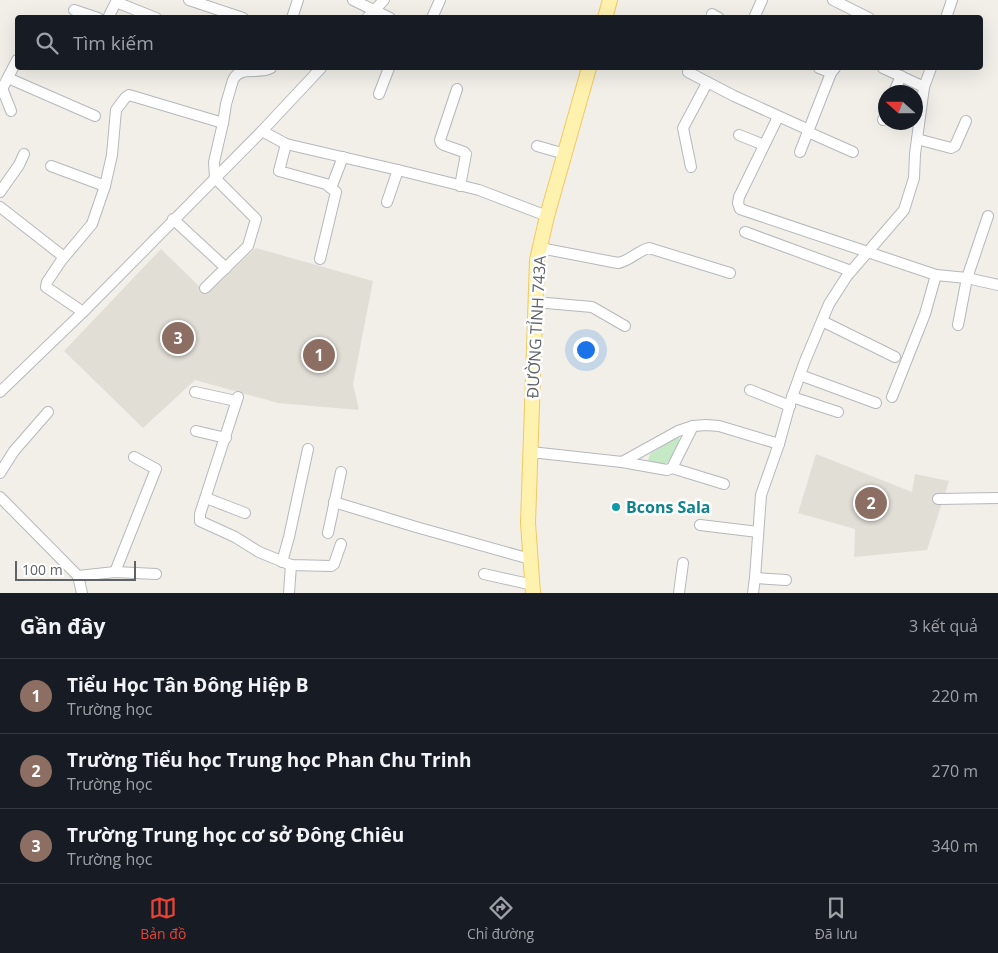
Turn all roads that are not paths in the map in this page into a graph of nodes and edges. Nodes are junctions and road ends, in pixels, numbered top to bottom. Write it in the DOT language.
graph roads {
  1 [pos="189,0"];
  2 [pos="353,0"];
  3 [pos="384,0"];
  4 [pos="440,0"];
  5 [pos="610,0"];
  6 [pos="762,0"];
  7 [pos="833,0"];
  8 [pos="952,0"];
  9 [pos="117,1"];
  10 [pos="296,1"];
  11 [pos="74,10"];
  12 [pos="371,14"];
  13 [pos="89,15"];
  14 [pos="110,15"];
  15 [pos="149,15"];
  16 [pos="234,15"];
  17 [pos="293,15"];
  18 [pos="433,15"];
  19 [pos="606,15"];
  20 [pos="755,15"];
  21 [pos="864,15"];
  22 [pos="947,15"];
  23 [pos="15,64"];
  24 [pos="266,70"];
  25 [pos="319,70"];
  26 [pos="388,70"];
  27 [pos="588,70"];
  28 [pos="833,70"];
  29 [pos="888,70"];
  30 [pos="930,70"];
  31 [pos="688,72"];
  32 [pos="901,76"];
  33 [pos="8,78"];
  34 [pos="707,83"];
  35 [pos="897,85"];
  36 [pos="924,87"];
  37 [pos="457,89"];
  38 [pos="1,91"];
  39 [pos="379,94"];
  40 [pos="11,111"];
  41 [pos="95,116"];
  42 [pos="778,117"];
  43 [pos="966,121"];
  44 [pos="223,122"];
  45 [pos="262,131"];
  46 [pos="808,131"];
  47 [pos="739,135"];
  48 [pos="917,139"];
  49 [pos="286,144"];
  50 [pos="764,145"];
  51 [pos="537,146"];
  52 [pos="800,152"];
  53 [pos="853,152"];
  54 [pos="24,154"];
  55 [pos="565,154"];
  56 [pos="343,157"];
  57 [pos="52,166"];
  58 [pos="691,167"];
  59 [pos="398,170"];
  60 [pos="215,178"];
  61 [pos="105,186"];
  62 [pos="460,186"];
  63 [pos="331,188"];
  64 [pos="0,192"];
  65 [pos="387,202"];
  66 [pos="0,207"];
  67 [pos="547,216"];
  68 [pos="988,216"];
  69 [pos="173,219"];
  70 [pos="745,232"];
  71 [pos="540,248"];
  72 [pos="868,251"];
  73 [pos="64,257"];
  74 [pos="320,258"];
  75 [pos="226,268"];
  76 [pos="851,271"];
  77 [pos="730,273"];
  78 [pos="936,275"];
  79 [pos="967,278"];
  80 [pos="998,286"];
  81 [pos="206,288"];
  82 [pos="535,302"];
  83 [pos="83,312"];
  84 [pos="822,321"];
  85 [pos="958,325"];
  86 [pos="625,326"];
  87 [pos="895,357"];
  88 [pos="800,375"];
  89 [pos="750,390"];
  90 [pos="0,392"];
  91 [pos="195,392"];
  92 [pos="892,397"];
  93 [pos="791,402"];
  94 [pos="876,403"];
  95 [pos="48,412"];
  96 [pos="838,412"];
  97 [pos="693,426"];
  98 [pos="196,432"];
  99 [pos="226,438"];
  100 [pos="779,444"];
  101 [pos="308,450"];
  102 [pos="531,452"];
  103 [pos="134,457"];
  104 [pos="622,462"];
  105 [pos="672,468"];
  106 [pos="341,472"];
  107 [pos="0,473"];
  108 [pos="724,484"];
  109 [pos="0,497"];
  110 [pos="206,498"];
  111 [pos="998,498"];
  112 [pos="938,499"];
  113 [pos="334,502"];
  114 [pos="245,513"];
  115 [pos="700,525"];
  116 [pos="758,532"];
  117 [pos="328,533"];
  118 [pos="342,544"];
  119 [pos="530,559"];
  120 [pos="286,563"];
  121 [pos="683,564"];
  122 [pos="116,572"];
  123 [pos="156,574"];
  124 [pos="484,574"];
  125 [pos="78,576"];
  126 [pos="755,578"];
  127 [pos="786,580"];
  128 [pos="533,589"];
  129 [pos="82,593"];
  130 [pos="289,593"];
  131 [pos="679,593"];
  132 [pos="752,593"];
  1 -- 16 [label="street"];
  2 -- 12 [label="street"];
  3 -- 12 [label="street"];
  4 -- 18 [label="street"];
  5 -- 19 [label="main road"];
  6 -- 20 [label="street"];
  7 -- 21 [label="street"];
  8 -- 22 [label="street"];
  9 -- 14 [label="street"];
  9 -- 15 [label="street"];
  10 -- 17 [label="street"];
  11 -- 13 [label="street"];
  23 -- 33 [label="street"];
  24 -- 44 [label="street"];
  25 -- 45 [label="street"];
  26 -- 39 [label="street"];
  27 -- 55 [label="main road, ĐƯỜNG TỈNH 743A"];
  28 -- 46 [label="street"];
  29 -- 32 [label="street"];
  30 -- 36 [label="street"];
  31 -- 34 [label="street"];
  32 -- 35 [label="street"];
  32 -- 36 [label="street"];
  33 -- 38 [label="street"];
  33 -- 41 [label="street"];
  34 -- 42 [label="street"];
  34 -- 58 [label="street"];
  36 -- 48 [label="street"];
  37 -- 62 [label="street"];
  38 -- 40 [label="street"];
  42 -- 46 [label="street"];
  42 -- 50 [label="street"];
  43 -- 48 [label="street"];
  44 -- 60 [label="street"];
  44 -- 61 [label="street"];
  45 -- 49 [label="street"];
  45 -- 60 [label="street"];
  46 -- 52 [label="street"];
  46 -- 53 [label="street"];
  47 -- 50 [label="street"];
  48 -- 72 [label="street"];
  49 -- 56 [label="street"];
  49 -- 63 [label="street"];
  50 -- 72 [label="street"];
  51 -- 55 [label="street"];
  54 -- 64 [label="street"];
  55 -- 67 [label="main road, ĐƯỜNG TỈNH 743A"];
  56 -- 59 [label="street"];
  56 -- 63 [label="street"];
  57 -- 61 [label="street"];
  59 -- 62 [label="street"];
  59 -- 65 [label="street"];
  60 -- 69 [label="street"];
  60 -- 75 [label="street"];
  61 -- 73 [label="street"];
  62 -- 67 [label="street"];
  63 -- 74 [label="street"];
  66 -- 73 [label="street"];
  67 -- 71 [label="main road, ĐƯỜNG TỈNH 743A"];
  68 -- 79 [label="street"];
  69 -- 75 [label="street"];
  69 -- 83 [label="street"];
  70 -- 76 [label="street"];
  71 -- 77 [label="street"];
  71 -- 82 [label="main road, ĐƯỜNG TỈNH 743A"];
  72 -- 76 [label="street"];
  72 -- 78 [label="street"];
  73 -- 83 [label="street"];
  75 -- 81 [label="street"];
  76 -- 84 [label="street"];
  78 -- 79 [label="street"];
  78 -- 92 [label="street"];
  79 -- 80 [label="street"];
  79 -- 85 [label="street"];
  82 -- 86 [label="street"];
  82 -- 102 [label="main road, ĐƯỜNG TỈNH 743A"];
  83 -- 90 [label="street"];
  84 -- 87 [label="street"];
  84 -- 88 [label="street"];
  88 -- 93 [label="street"];
  88 -- 94 [label="street"];
  89 -- 93 [label="street"];
  91 -- 99 [label="street"];
  93 -- 96 [label="street"];
  93 -- 100 [label="street"];
  95 -- 107 [label="street"];
  97 -- 100 [label="street"];
  97 -- 104 [label="street"];
  97 -- 105 [label="street"];
  98 -- 99 [label="street"];
  99 -- 110 [label="street"];
  100 -- 116 [label="street"];
  101 -- 120 [label="street"];
  102 -- 104 [label="street"];
  102 -- 119 [label="main road, ĐƯỜNG TỈNH 743A"];
  103 -- 122 [label="street"];
  104 -- 105 [label="street"];
  105 -- 108 [label="street"];
  106 -- 113 [label="street"];
  109 -- 125 [label="street"];
  110 -- 114 [label="street"];
  110 -- 120 [label="street"];
  111 -- 112 [label="street"];
  113 -- 117 [label="street"];
  113 -- 119 [label="street"];
  115 -- 116 [label="street"];
  116 -- 126 [label="street"];
  118 -- 120 [label="street"];
  119 -- 128 [label="main road, ĐƯỜNG TỈNH 743A"];
  120 -- 130 [label="street"];
  121 -- 131 [label="street"];
  122 -- 123 [label="street"];
  122 -- 125 [label="street"];
  124 -- 128 [label="street"];
  125 -- 129 [label="street"];
  126 -- 127 [label="street"];
  126 -- 132 [label="street"];
}
